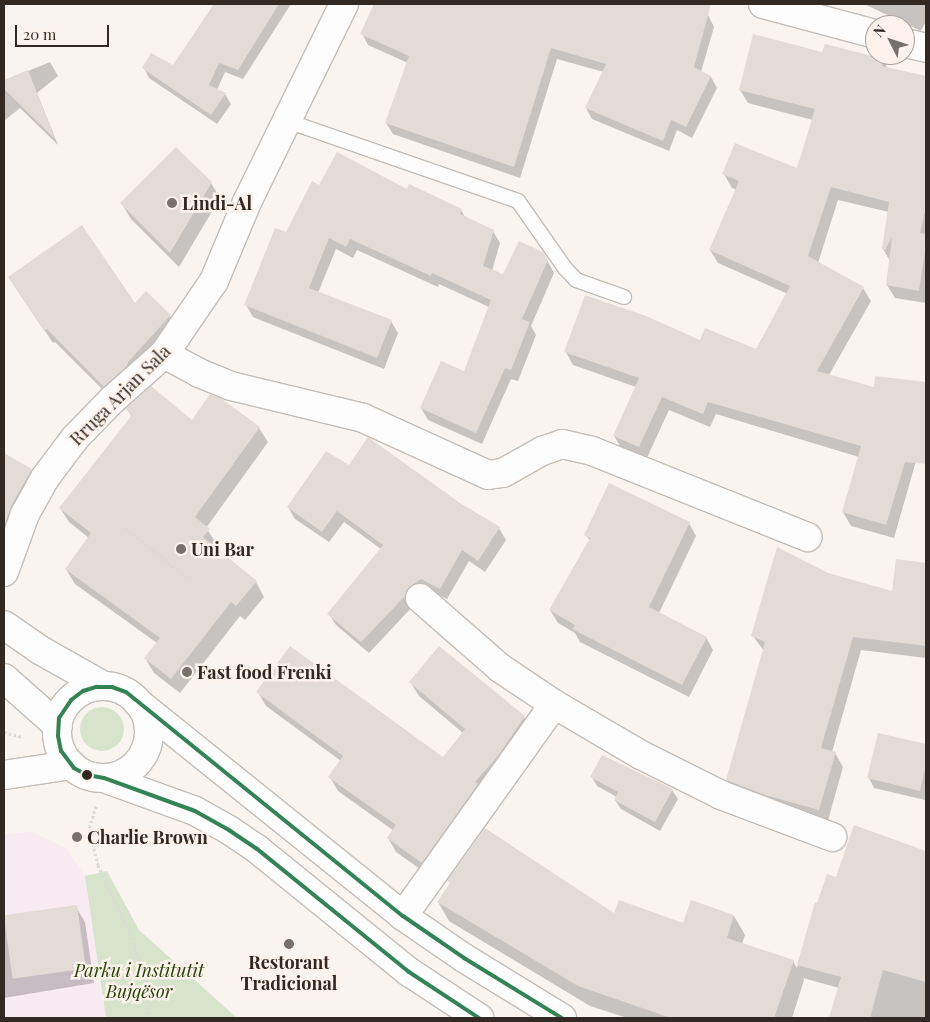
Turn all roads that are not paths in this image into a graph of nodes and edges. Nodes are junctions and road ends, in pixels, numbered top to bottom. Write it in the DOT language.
graph roads {
  1 [pos="344,4"];
  2 [pos="763,4"];
  3 [pos="865,31"];
  4 [pos="287,121"];
  5 [pos="624,297"];
  6 [pos="164,354"];
  7 [pos="808,536"];
  8 [pos="4,572"];
  9 [pos="420,598"];
  10 [pos="4,625"];
  11 [pos="4,678"];
  12 [pos="104,686"];
  13 [pos="138,702"];
  14 [pos="554,704"];
  15 [pos="58,726"];
  16 [pos="71,765"];
  17 [pos="4,775"];
  18 [pos="104,778"];
  19 [pos="832,837"];
  20 [pos="403,916"];
  21 [pos="479,1018"];
  22 [pos="562,1018"];
  1 -- 4 [label="street, Rruga Arjan Sala"];
  2 -- 3 [label="street"];
  4 -- 5 [label="lane"];
  4 -- 6 [label="street, Rruga Arjan Sala"];
  6 -- 7 [label="street"];
  6 -- 8 [label="street, Rruga Arjan Sala"];
  9 -- 14 [label="street"];
  10 -- 12 [label="street"];
  11 -- 15 [label="street"];
  12 -- 13 [label="street"];
  12 -- 15 [label="street"];
  13 -- 18 [label="street"];
  13 -- 20 [label="street"];
  14 -- 19 [label="street"];
  14 -- 20 [label="street"];
  15 -- 16 [label="street"];
  16 -- 17 [label="street"];
  16 -- 18 [label="street"];
  18 -- 21 [label="street"];
  20 -- 22 [label="street"];
}
